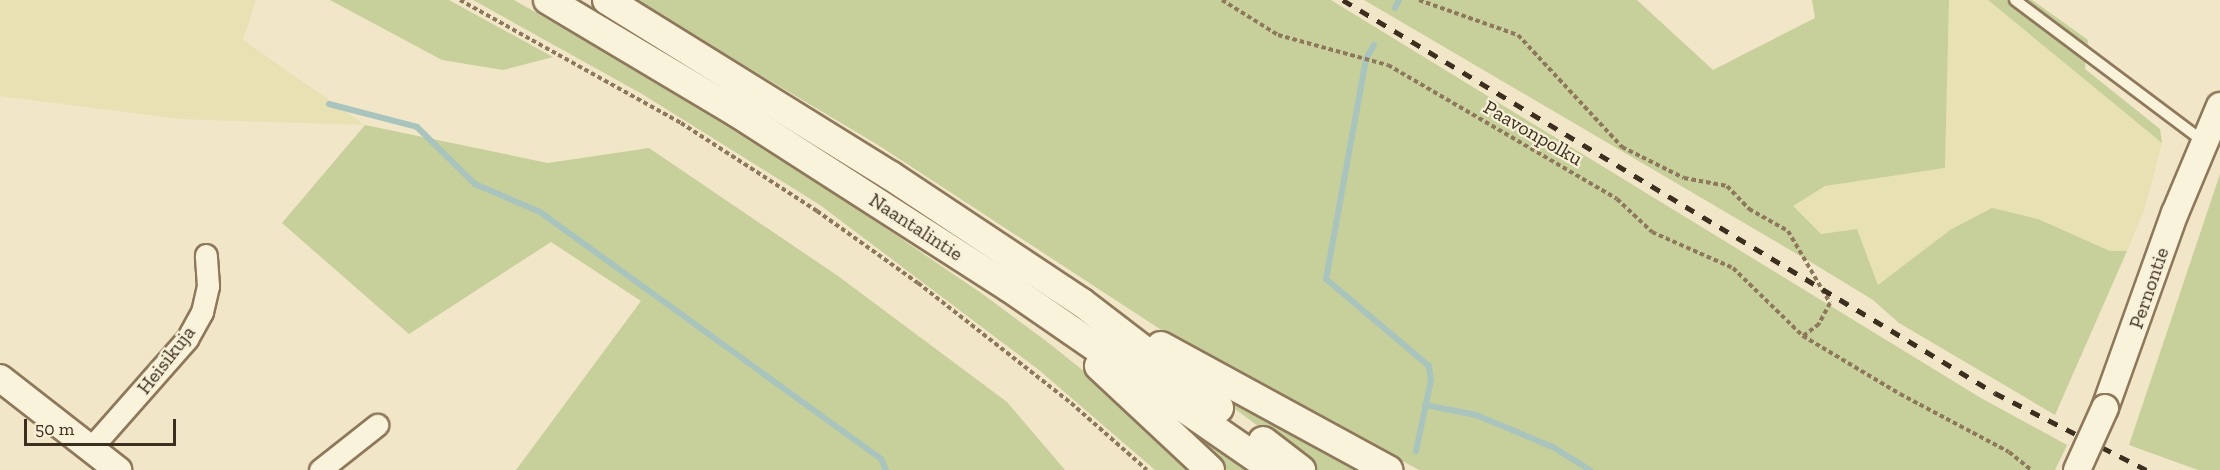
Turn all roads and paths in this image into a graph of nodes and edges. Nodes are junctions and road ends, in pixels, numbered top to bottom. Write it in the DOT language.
graph roads {
  1 [pos="460,0"];
  2 [pos="548,0"];
  3 [pos="607,0"];
  4 [pos="1222,0"];
  5 [pos="1419,0"];
  6 [pos="2015,0"];
  7 [pos="2220,106"];
  8 [pos="2203,141"];
  9 [pos="206,255"];
  10 [pos="1010,288"];
  11 [pos="1081,302"];
  12 [pos="1803,336"];
  13 [pos="0,378"];
  14 [pos="377,425"];
  15 [pos="90,448"];
  16 [pos="118,470"];
  17 [pos="320,470"];
  18 [pos="1147,470"];
  19 [pos="1210,470"];
  20 [pos="1274,470"];
  21 [pos="1301,470"];
  22 [pos="1388,470"];
  23 [pos="2031,470"];
  24 [pos="2077,470"];
  1 -- 18 [label="path"];
  2 -- 10 [label="main road, Naantalintie"];
  3 -- 11 [label="main road, Naantalintie"];
  4 -- 12 [label="path, Paavonpolku"];
  5 -- 12 [label="path"];
  6 -- 8 [label="lane"];
  7 -- 8 [label="street, Pernontie"];
  8 -- 24 [label="street, Pernontie, bridge"];
  9 -- 15 [label="street, Heisikuja"];
  10 -- 19 [label="main road"];
  10 -- 20 [label="main road, Naantalintie"];
  11 -- 21 [label="main road, Naantalintie"];
  11 -- 22 [label="main road"];
  12 -- 23 [label="path, Paavonpolku"];
  13 -- 15 [label="street"];
  14 -- 17 [label="street"];
  15 -- 16 [label="street"];
}
